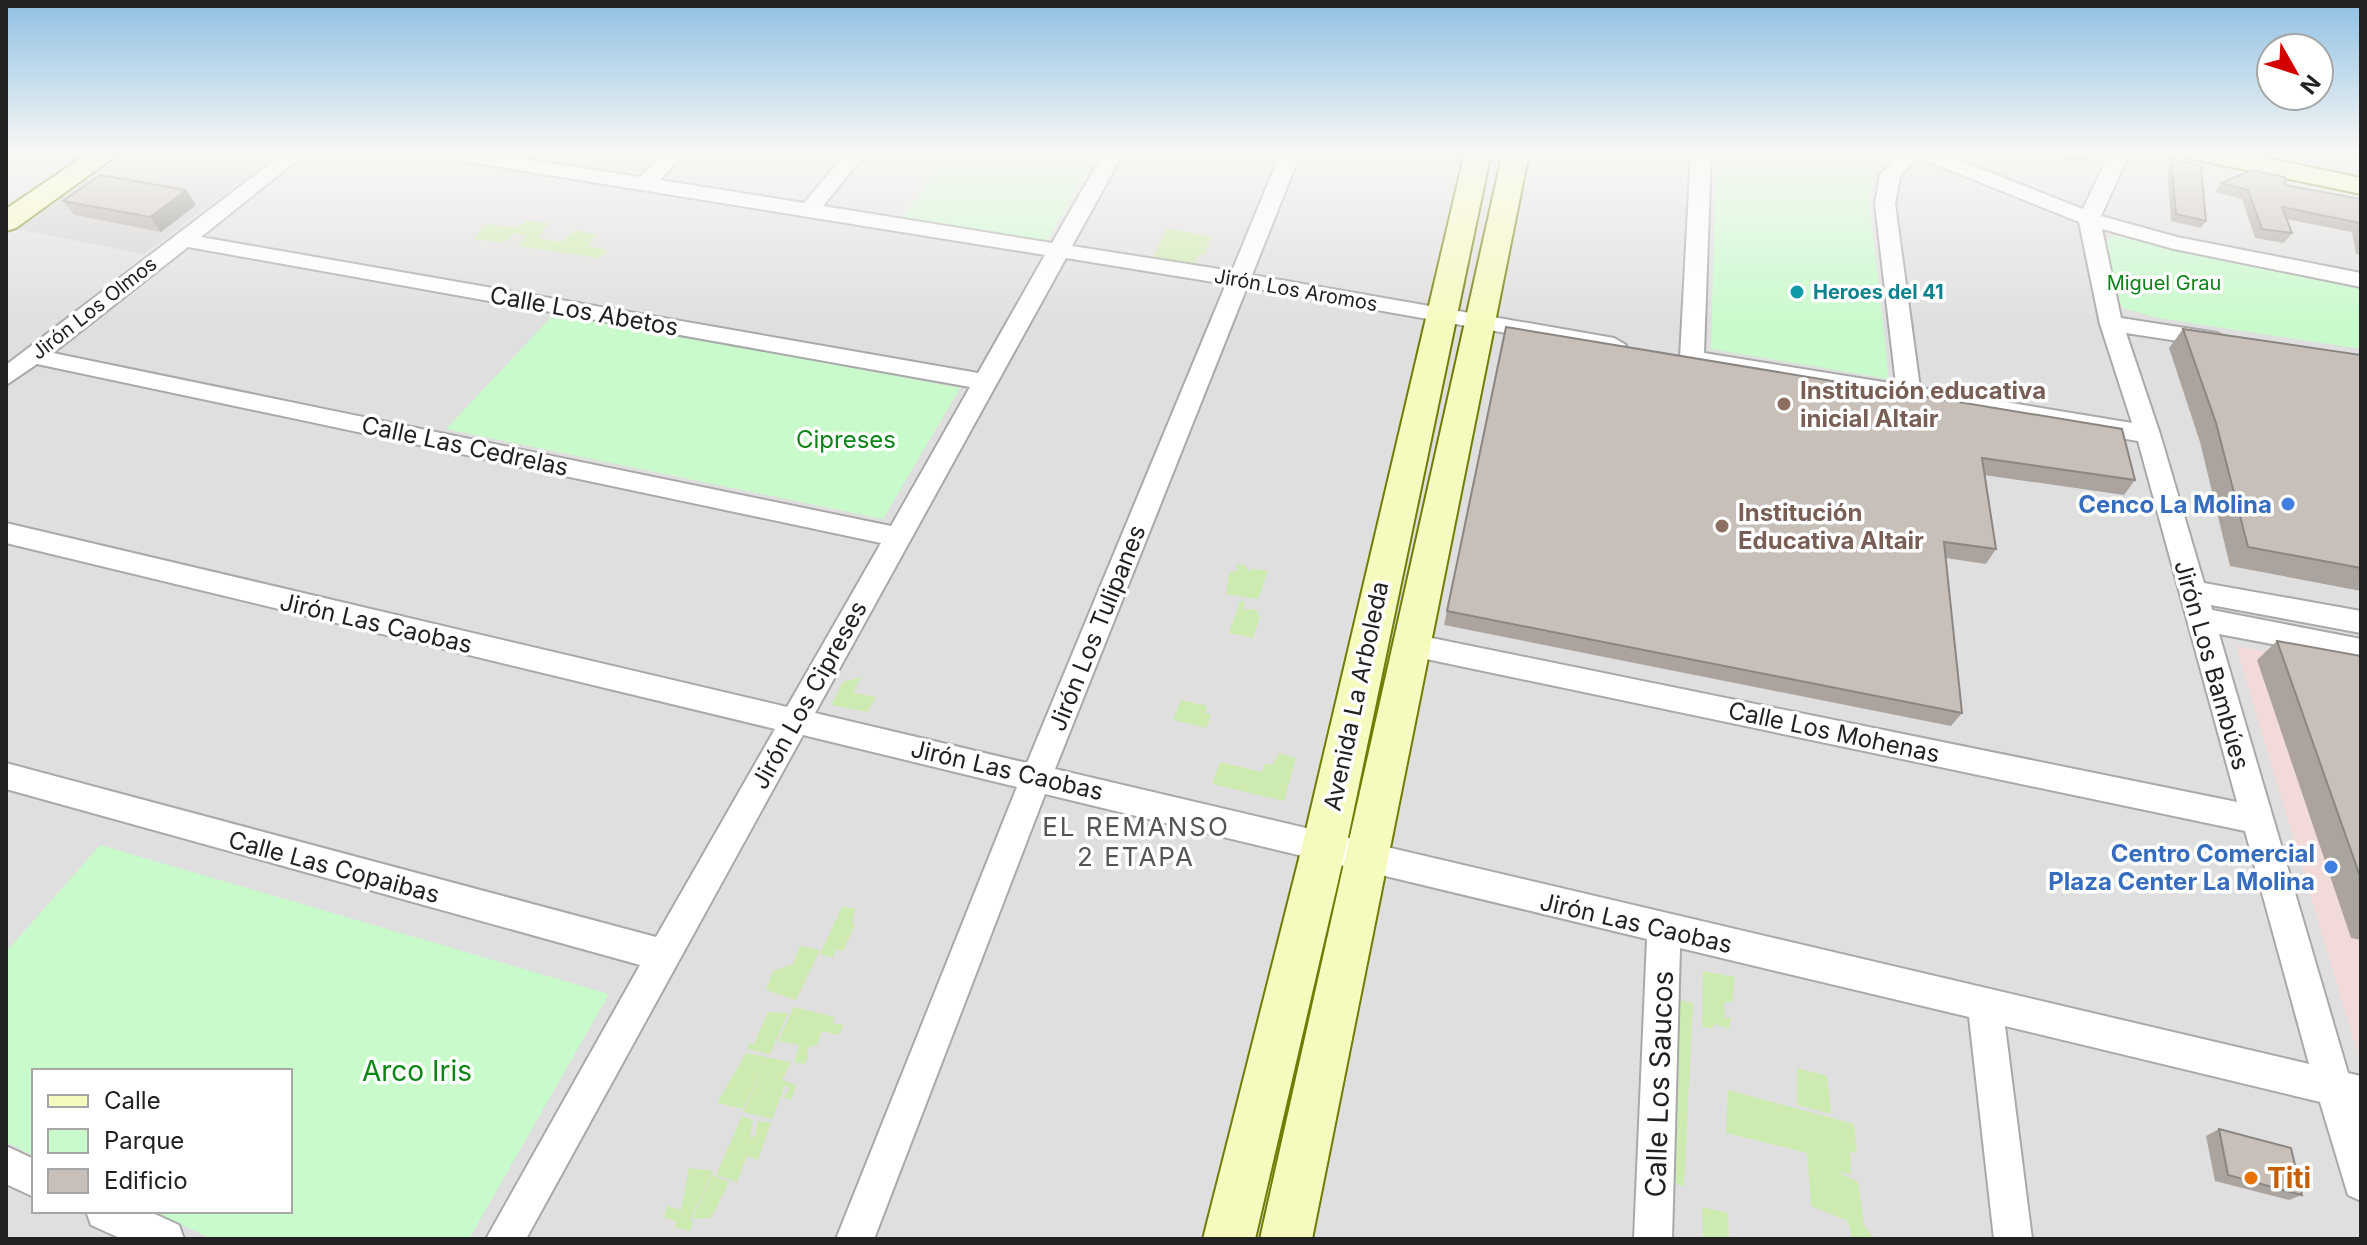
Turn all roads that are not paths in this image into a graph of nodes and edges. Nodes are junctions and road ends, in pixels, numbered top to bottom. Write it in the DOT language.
graph roads {
  1 [pos="23,210"];
  2 [pos="222,210"];
  3 [pos="809,210"];
  4 [pos="1082,210"];
  5 [pos="1267,210"];
  6 [pos="1464,210"];
  7 [pos="1504,210"];
  8 [pos="1698,210"];
  9 [pos="1886,210"];
  10 [pos="2067,210"];
  11 [pos="2093,210"];
  12 [pos="2089,219"];
  13 [pos="6,222"];
  14 [pos="183,240"];
  15 [pos="1060,251"];
  16 [pos="1238,279"];
  17 [pos="2361,280"];
  18 [pos="1439,316"];
  19 [pos="1482,323"];
  20 [pos="2111,324"];
  21 [pos="2236,343"];
  22 [pos="1632,348"];
  23 [pos="1662,353"];
  24 [pos="33,356"];
  25 [pos="1692,358"];
  26 [pos="6,377"];
  27 [pos="984,382"];
  28 [pos="1909,393"];
  29 [pos="2148,434"];
  30 [pos="6,533"];
  31 [pos="897,537"];
  32 [pos="2192,591"];
  33 [pos="2200,619"];
  34 [pos="2361,622"];
  35 [pos="1412,645"];
  36 [pos="2361,650"];
  37 [pos="795,721"];
  38 [pos="6,776"];
  39 [pos="1037,776"];
  40 [pos="2255,819"];
  41 [pos="1324,847"];
  42 [pos="1368,859"];
  43 [pos="1664,930"];
  44 [pos="663,955"];
  45 [pos="1985,1006"];
  46 [pos="2347,1090"];
  47 [pos="6,1165"];
  48 [pos="32,1177"];
  49 [pos="2361,1182"];
  50 [pos="109,1213"];
  51 [pos="165,1239"];
  52 [pos="505,1239"];
  53 [pos="855,1239"];
  54 [pos="1229,1239"];
  55 [pos="1286,1239"];
  56 [pos="1653,1239"];
  57 [pos="2013,1239"];
  1 -- 13 [label="street"];
  2 -- 14 [label="street, Jirón Los Olmos"];
  3 -- 15 [label="street, Jirón Los Aromos"];
  4 -- 15 [label="street, Jirón Los Cipreses"];
  5 -- 16 [label="street, Jirón Los Tulipanes"];
  6 -- 18 [label="street, Avenida La Arboleda"];
  7 -- 19 [label="street, Avenida La Arboleda"];
  8 -- 25 [label="street"];
  9 -- 28 [label="street"];
  10 -- 12 [label="street"];
  11 -- 12 [label="street"];
  12 -- 17 [label="street"];
  12 -- 20 [label="street, Jirón Los Bambúes"];
  14 -- 24 [label="street, Jirón Los Olmos"];
  14 -- 27 [label="street, Calle Los Abetos"];
  15 -- 16 [label="street, Jirón Los Aromos"];
  15 -- 27 [label="street, Jirón Los Cipreses"];
  16 -- 18 [label="street, Jirón Los Aromos"];
  16 -- 39 [label="street, Jirón Los Tulipanes"];
  18 -- 19 [label="street, Jirón Los Aromos"];
  18 -- 41 [label="street, Avenida La Arboleda"];
  19 -- 22 [label="street, Jirón Los Aromos"];
  19 -- 35 [label="street, Avenida La Arboleda"];
  20 -- 21 [label="street"];
  20 -- 29 [label="street, Jirón Los Bambúes"];
  23 -- 25 [label="street"];
  24 -- 26 [label="street, Jirón Los Olmos"];
  24 -- 31 [label="street, Calle Las Cedrelas"];
  25 -- 28 [label="street"];
  27 -- 31 [label="street, Jirón Los Cipreses"];
  28 -- 29 [label="street"];
  29 -- 32 [label="street, Jirón Los Bambúes"];
  30 -- 37 [label="street, Jirón Las Caobas"];
  31 -- 37 [label="street, Jirón Los Cipreses"];
  32 -- 33 [label="street, Jirón Los Bambúes"];
  32 -- 34 [label="street"];
  33 -- 36 [label="street"];
  33 -- 40 [label="street, Jirón Los Bambúes"];
  35 -- 40 [label="street, Calle Los Mohenas"];
  35 -- 42 [label="street, Avenida La Arboleda"];
  37 -- 39 [label="street, Jirón Las Caobas"];
  37 -- 44 [label="street, Jirón Los Cipreses"];
  38 -- 44 [label="street, Calle Las Copaibas"];
  39 -- 41 [label="street, Jirón Las Caobas"];
  39 -- 53 [label="street, Jirón Los Tulipanes"];
  40 -- 46 [label="street, Jirón Los Bambúes"];
  41 -- 42 [label="street, Jirón Las Caobas"];
  41 -- 54 [label="street, Avenida La Arboleda"];
  42 -- 43 [label="street, Jirón Las Caobas"];
  42 -- 55 [label="street, Avenida La Arboleda"];
  43 -- 45 [label="street, Jirón Las Caobas"];
  43 -- 56 [label="street, Calle Los Saucos"];
  44 -- 52 [label="street, Jirón Los Cipreses"];
  45 -- 46 [label="street, Jirón Las Caobas"];
  45 -- 57 [label="street"];
  46 -- 49 [label="street, Jirón Los Bambúes"];
  47 -- 48 [label="street"];
  50 -- 51 [label="street"];
}
